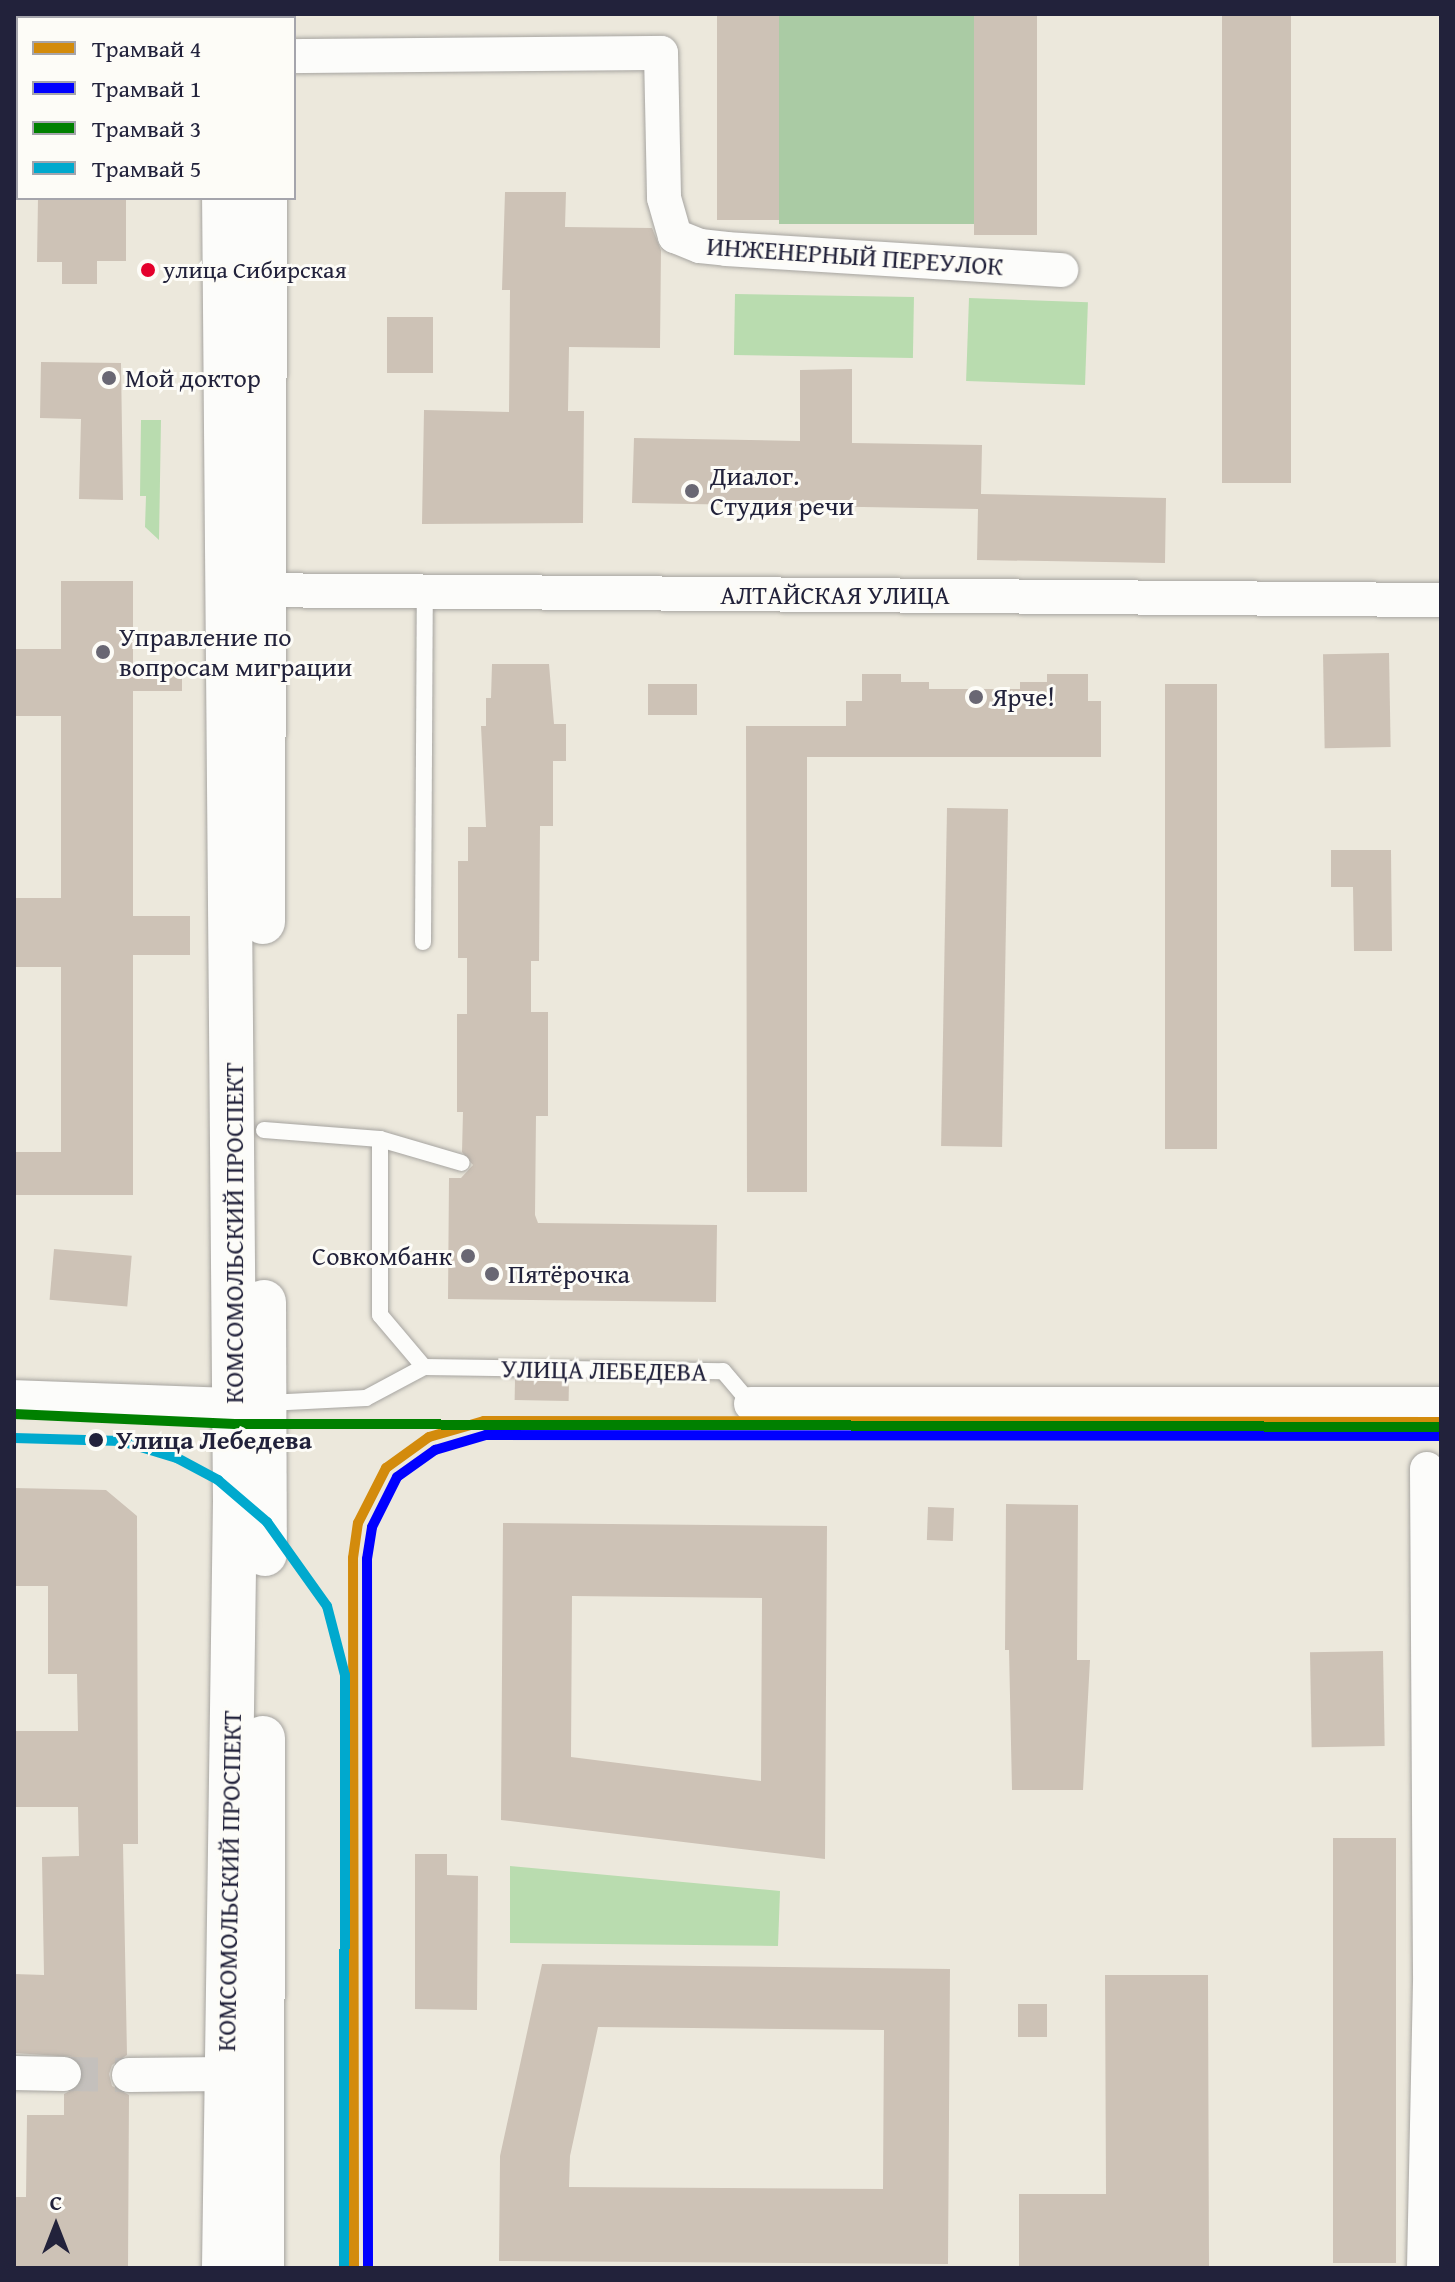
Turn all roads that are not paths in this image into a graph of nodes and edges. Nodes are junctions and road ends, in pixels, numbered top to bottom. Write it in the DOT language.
graph roads {
  1 [pos="296,56"];
  2 [pos="224,200"];
  3 [pos="265,200"];
  4 [pos="1061,270"];
  5 [pos="425,589"];
  6 [pos="246,590"];
  7 [pos="1441,600"];
  8 [pos="423,942"];
  9 [pos="264,1130"];
  10 [pos="380,1139"];
  11 [pos="462,1163"];
  12 [pos="424,1367"];
  13 [pos="14,1397"];
  14 [pos="249,1404"];
  15 [pos="751,1404"];
  16 [pos="1441,1404"];
  17 [pos="1427,1469"];
  18 [pos="1435,1974"];
  19 [pos="14,2073"];
  20 [pos="64,2074"];
  21 [pos="225,2074"];
  22 [pos="129,2075"];
  23 [pos="224,2268"];
  24 [pos="262,2268"];
  25 [pos="1424,2268"];
  1 -- 4 [label="street, ИНЖЕНЕРНЫЙ ПЕРЕУЛОК"];
  2 -- 6 [label="main road, КОМСОМОЛЬСКИЙ ПРОСПЕКТ"];
  3 -- 6 [label="main road, КОМСОМОЛЬСКИЙ ПРОСПЕКТ"];
  5 -- 6 [label="street, АЛТАЙСКАЯ УЛИЦА"];
  5 -- 7 [label="street, АЛТАЙСКАЯ УЛИЦА"];
  5 -- 8 [label="lane"];
  6 -- 9 [label="main road, КОМСОМОЛЬСКИЙ ПРОСПЕКТ"];
  6 -- 14 [label="main road, КОМСОМОЛЬСКИЙ ПРОСПЕКТ"];
  9 -- 10 [label="lane"];
  9 -- 14 [label="main road, КОМСОМОЛЬСКИЙ ПРОСПЕКТ"];
  10 -- 11 [label="lane"];
  10 -- 12 [label="lane"];
  12 -- 14 [label="lane"];
  12 -- 15 [label="lane, УЛИЦА ЛЕБЕДЕВА"];
  13 -- 14 [label="street"];
  14 -- 21 [label="main road, КОМСОМОЛЬСКИЙ ПРОСПЕКТ"];
  14 -- 24 [label="main road, КОМСОМОЛЬСКИЙ ПРОСПЕКТ"];
  15 -- 16 [label="street, УЛИЦА ЛЕБЕДЕВА"];
  17 -- 18 [label="street"];
  18 -- 25 [label="street"];
  19 -- 20 [label="street"];
  21 -- 22 [label="street"];
  21 -- 23 [label="main road, КОМСОМОЛЬСКИЙ ПРОСПЕКТ"];
}
